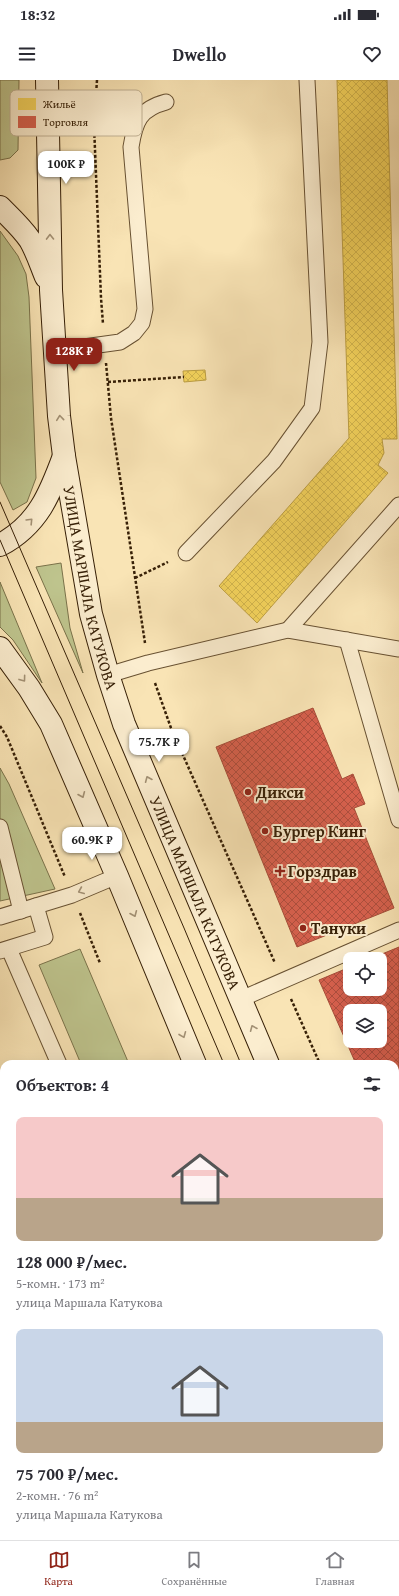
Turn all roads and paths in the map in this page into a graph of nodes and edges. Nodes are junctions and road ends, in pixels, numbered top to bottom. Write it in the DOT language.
graph roads {
  1 [pos="47,80"];
  2 [pos="97,80"];
  3 [pos="307,80"];
  4 [pos="47,90"];
  5 [pos="96,90"];
  6 [pos="166,102"];
  7 [pos="142,115"];
  8 [pos="48,136"];
  9 [pos="94,136"];
  10 [pos="133,136"];
  11 [pos="0,207"];
  12 [pos="51,290"];
  13 [pos="105,345"];
  14 [pos="55,351"];
  15 [pos="184,376"];
  16 [pos="108,382"];
  17 [pos="64,456"];
  18 [pos="399,505"];
  19 [pos="0,544"];
  20 [pos="186,553"];
  21 [pos="136,578"];
  22 [pos="288,630"];
  23 [pos="347,640"];
  24 [pos="0,648"];
  25 [pos="399,649"];
  26 [pos="148,663"];
  27 [pos="108,675"];
  28 [pos="0,726"];
  29 [pos="399,820"];
  30 [pos="0,827"];
  31 [pos="117,876"];
  32 [pos="72,895"];
  33 [pos="36,906"];
  34 [pos="21,911"];
  35 [pos="0,917"];
  36 [pos="399,930"];
  37 [pos="4,950"];
  38 [pos="100,963"];
  39 [pos="283,981"];
  40 [pos="241,999"];
  41 [pos="57,1060"];
  42 [pos="193,1060"];
  43 [pos="266,1060"];
  44 [pos="318,1060"];
  4 -- 1 [label="main road, УЛИЦА МАРШАЛА КАТУКОВА, one-way"];
  2 -- 5 [label="path"];
  3 -- 20 [label="lane"];
  6 -- 7 [label="lane"];
  12 -- 8 [label="main road, УЛИЦА МАРШАЛА КАТУКОВА, one-way"];
  9 -- 13 [label="path"];
  10 -- 13 [label="lane"];
  11 -- 12 [label="main road"];
  12 -- 14 [label="main road, УЛИЦА МАРШАЛА КАТУКОВА"];
  13 -- 14 [label="lane"];
  13 -- 16 [label="path"];
  17 -- 14 [label="main road, УЛИЦА МАРШАЛА КАТУКОВА, one-way"];
  15 -- 16 [label="path"];
  16 -- 21 [label="path"];
  19 -- 17 [label="main road, one-way"];
  17 -- 27 [label="main road, УЛИЦА МАРШАЛА КАТУКОВА"];
  18 -- 22 [label="lane"];
  20 -- 21 [label="path"];
  21 -- 26 [label="path"];
  22 -- 23 [label="lane"];
  22 -- 26 [label="lane"];
  23 -- 25 [label="lane"];
  23 -- 29 [label="lane"];
  24 -- 31 [label="main road, one-way"];
  26 -- 27 [label="lane"];
  26 -- 39 [label="path"];
  40 -- 27 [label="main road, УЛИЦА МАРШАЛА КАТУКОВА, one-way"];
  28 -- 32 [label="path"];
  30 -- 34 [label="lane"];
  31 -- 32 [label="lane, one-way"];
  31 -- 42 [label="main road, one-way"];
  32 -- 33 [label="lane"];
  32 -- 38 [label="path"];
  33 -- 34 [label="lane"];
  33 -- 37 [label="lane"];
  34 -- 35 [label="lane"];
  36 -- 39 [label="lane"];
  37 -- 41 [label="lane"];
  39 -- 40 [label="lane"];
  39 -- 44 [label="path"];
  43 -- 40 [label="main road, УЛИЦА МАРШАЛА КАТУКОВА, one-way"];
}
